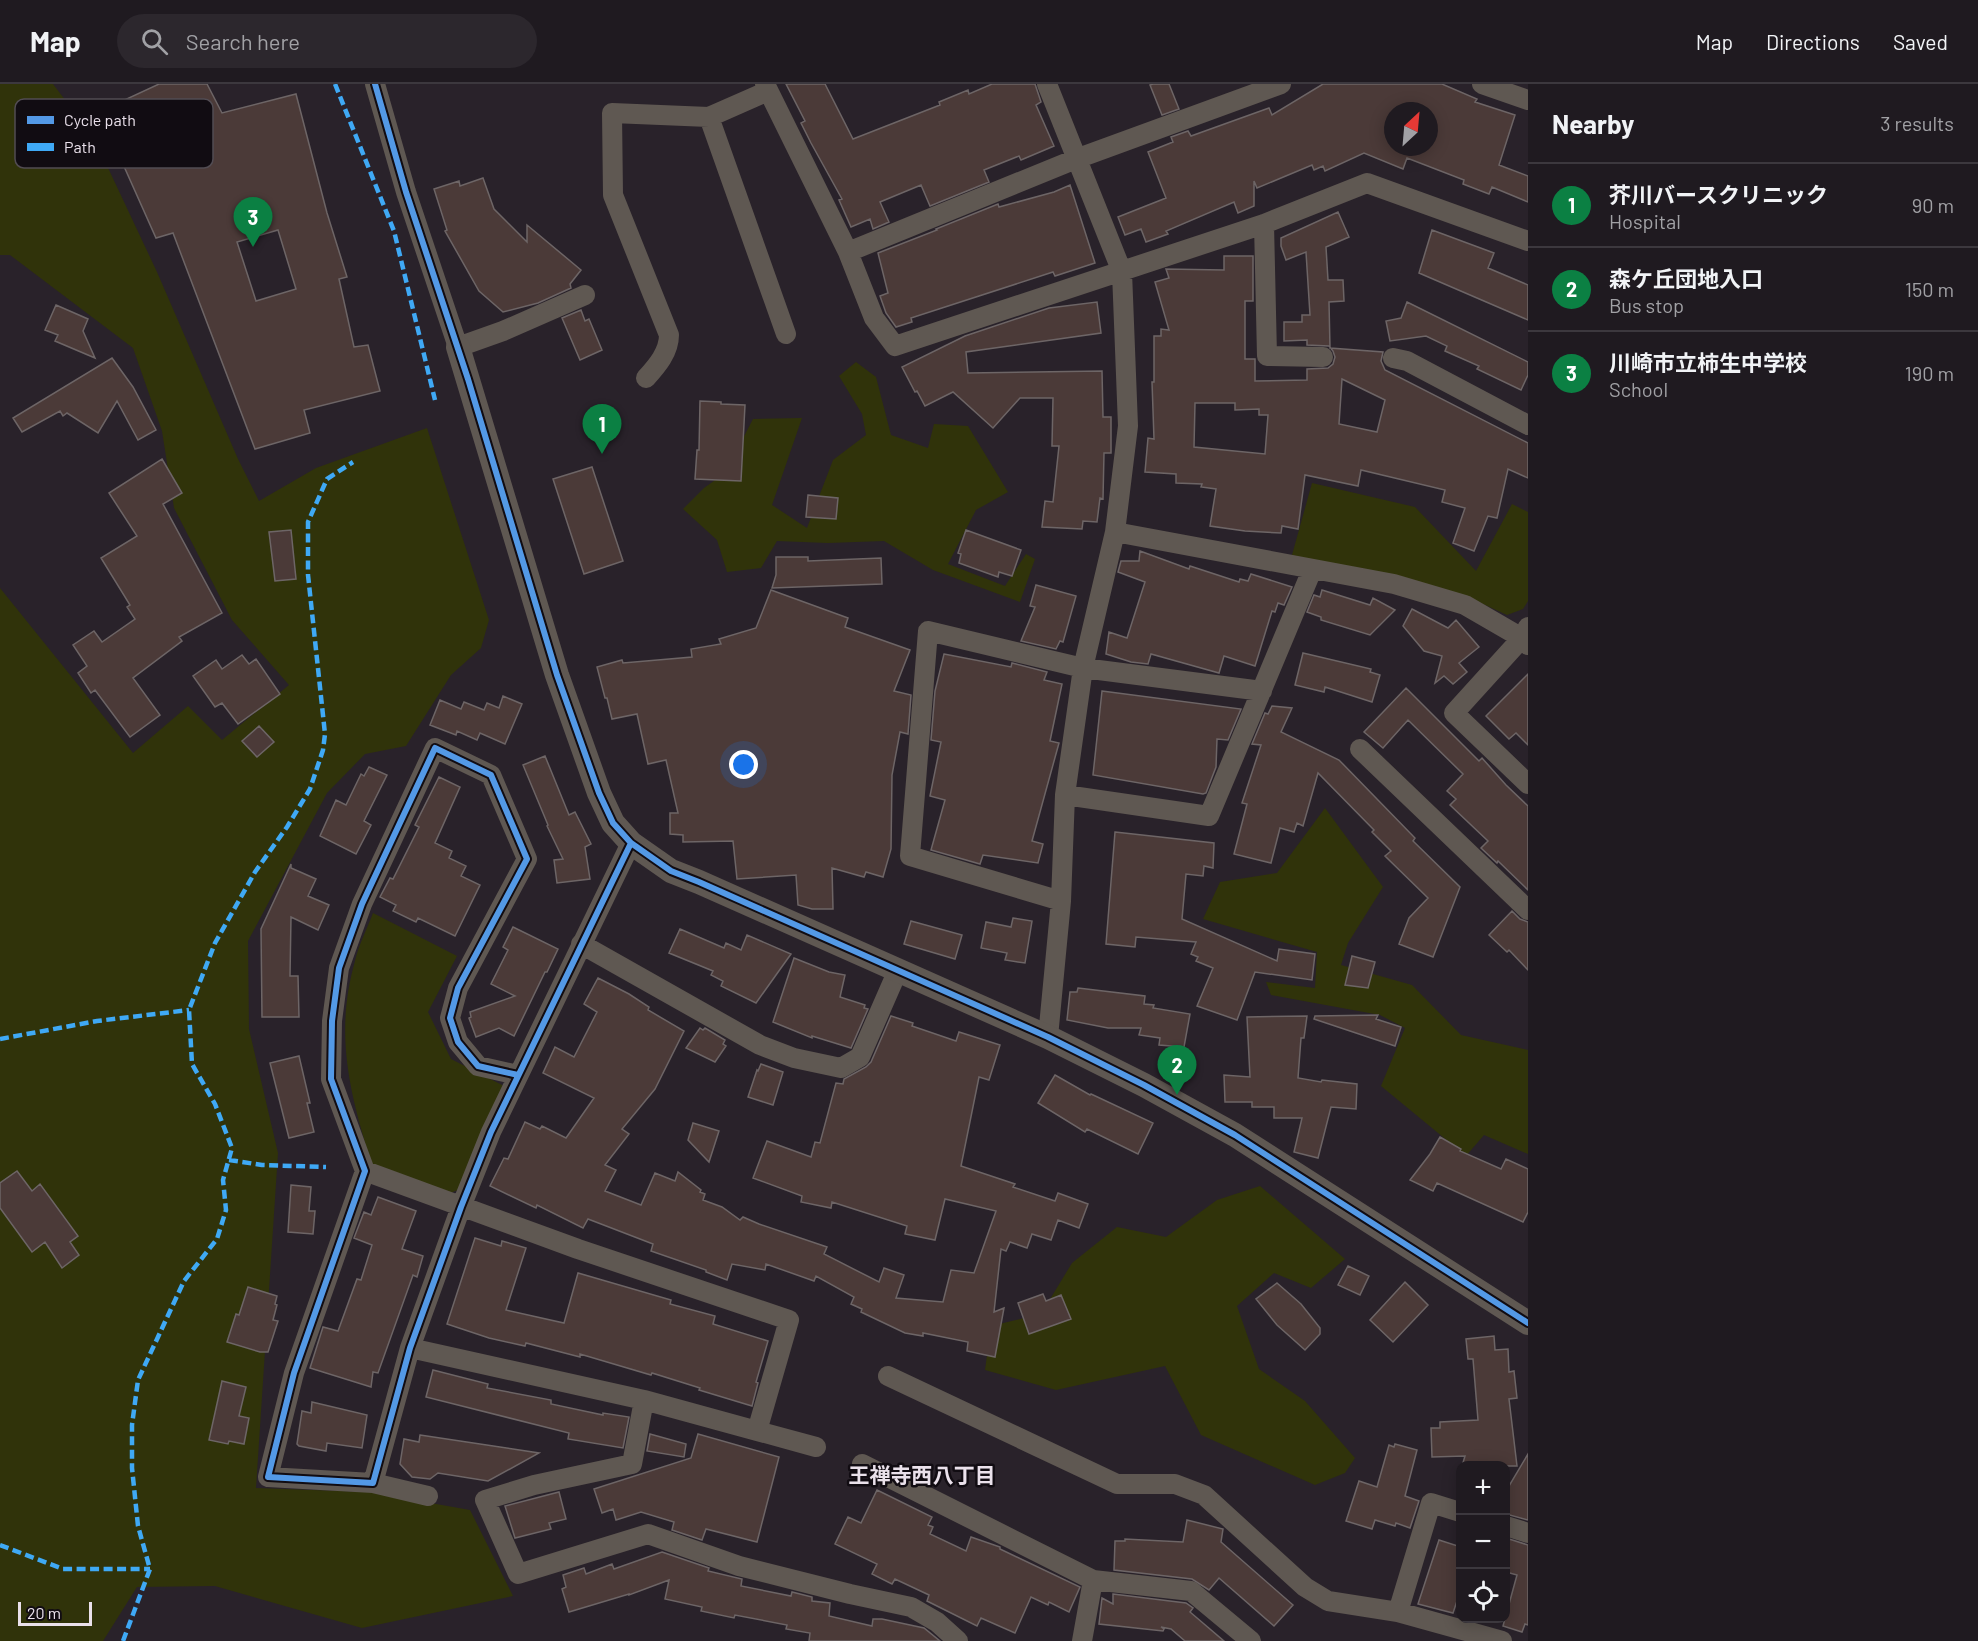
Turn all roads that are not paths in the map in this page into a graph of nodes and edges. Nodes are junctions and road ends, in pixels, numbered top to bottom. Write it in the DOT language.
graph roads {
  1 [pos="375,84"];
  2 [pos="1047,84"];
  3 [pos="1281,84"];
  4 [pos="1482,84"];
  5 [pos="766,88"];
  6 [pos="1528,100"];
  7 [pos="709,117"];
  8 [pos="1076,159"];
  9 [pos="1264,224"];
  10 [pos="1528,241"];
  11 [pos="848,252"];
  12 [pos="1122,272"];
  13 [pos="585,295"];
  14 [pos="786,334"];
  15 [pos="458,347"];
  16 [pos="1323,357"];
  17 [pos="1393,358"];
  18 [pos="646,378"];
  19 [pos="1528,424"];
  20 [pos="1115,532"];
  21 [pos="1312,570"];
  22 [pos="1526,637"];
  23 [pos="1083,668"];
  24 [pos="1262,691"];
  25 [pos="1360,749"];
  26 [pos="1528,784"];
  27 [pos="1065,795"];
  28 [pos="631,843"];
  29 [pos="1061,900"];
  30 [pos="1528,910"];
  31 [pos="581,944"];
  32 [pos="898,970"];
  33 [pos="1048,1037"];
  34 [pos="518,1075"];
  35 [pos="365,1171"];
  36 [pos="460,1207"];
  37 [pos="1528,1323"];
  38 [pos="410,1348"];
  39 [pos="888,1376"];
  40 [pos="644,1400"];
  41 [pos="758,1431"];
  42 [pos="816,1448"];
  43 [pos="862,1464"];
  44 [pos="373,1483"];
  45 [pos="428,1496"];
  46 [pos="1456,1510"];
  47 [pos="1510,1527"];
  48 [pos="1528,1533"];
  49 [pos="1093,1580"];
  50 [pos="1398,1612"];
  51 [pos="958,1641"];
  52 [pos="1082,1641"];
  53 [pos="1251,1641"];
  54 [pos="1502,1641"];
  1 -- 15 [label="street"];
  2 -- 8 [label="street"];
  3 -- 8 [label="street"];
  4 -- 6 [label="street"];
  5 -- 7 [label="street"];
  5 -- 11 [label="street"];
  7 -- 14 [label="street"];
  7 -- 18 [label="street"];
  8 -- 11 [label="street"];
  8 -- 12 [label="street"];
  9 -- 10 [label="street"];
  9 -- 12 [label="street"];
  9 -- 16 [label="street"];
  11 -- 12 [label="street"];
  12 -- 20 [label="street"];
  13 -- 15 [label="street"];
  15 -- 28 [label="street"];
  17 -- 19 [label="street"];
  20 -- 21 [label="street"];
  20 -- 23 [label="street"];
  21 -- 22 [label="street"];
  21 -- 24 [label="street"];
  22 -- 26 [label="street"];
  23 -- 24 [label="street"];
  23 -- 27 [label="street"];
  23 -- 29 [label="street"];
  24 -- 27 [label="street"];
  25 -- 30 [label="street"];
  27 -- 29 [label="street"];
  28 -- 31 [label="street"];
  28 -- 32 [label="street"];
  29 -- 33 [label="street"];
  31 -- 32 [label="street"];
  31 -- 34 [label="street"];
  32 -- 33 [label="street"];
  33 -- 37 [label="street"];
  34 -- 35 [label="street"];
  34 -- 36 [label="street"];
  35 -- 36 [label="street"];
  35 -- 44 [label="street"];
  36 -- 38 [label="street"];
  36 -- 41 [label="street"];
  38 -- 40 [label="street"];
  38 -- 44 [label="street"];
  39 -- 50 [label="street"];
  40 -- 41 [label="street"];
  40 -- 51 [label="street"];
  41 -- 42 [label="street"];
  43 -- 49 [label="street"];
  44 -- 45 [label="street"];
  46 -- 50 [label="street"];
  47 -- 48 [label="street"];
  49 -- 52 [label="street"];
  49 -- 53 [label="street"];
  50 -- 54 [label="street"];
}
